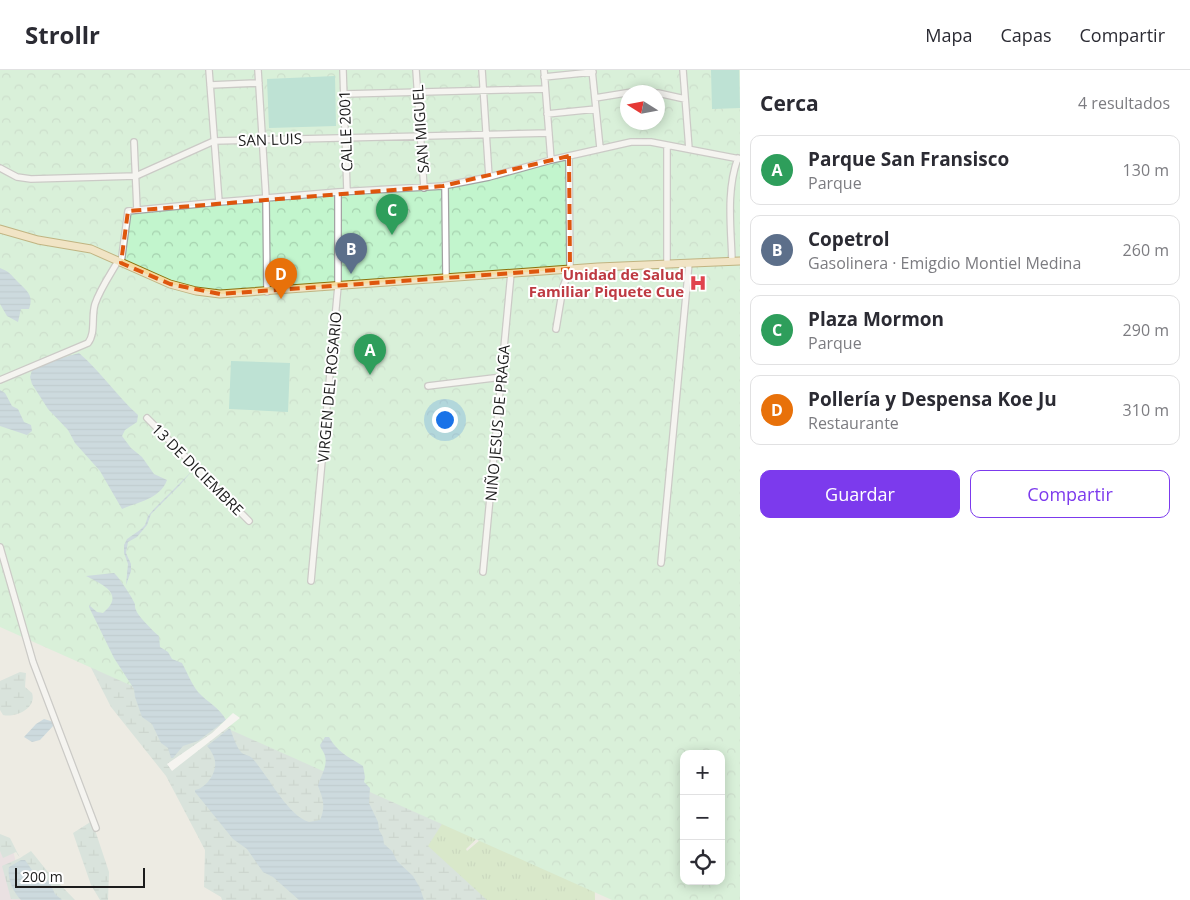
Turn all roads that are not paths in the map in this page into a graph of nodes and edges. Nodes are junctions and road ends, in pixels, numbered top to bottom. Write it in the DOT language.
graph roads {
  1 [pos="209,70"];
  2 [pos="258,70"];
  3 [pos="343,70"];
  4 [pos="416,70"];
  5 [pos="482,70"];
  6 [pos="683,70"];
  7 [pos="592,71"];
  8 [pos="544,73"];
  9 [pos="259,83"];
  10 [pos="210,85"];
  11 [pos="545,89"];
  12 [pos="483,91"];
  13 [pos="418,92"];
  14 [pos="344,94"];
  15 [pos="620,94"];
  16 [pos="665,95"];
  17 [pos="595,98"];
  18 [pos="685,99"];
  19 [pos="596,109"];
  20 [pos="547,114"];
  21 [pos="549,133"];
  22 [pos="485,135"];
  23 [pos="420,136"];
  24 [pos="345,137"];
  25 [pos="263,139"];
  26 [pos="214,141"];
  27 [pos="134,142"];
  28 [pos="667,146"];
  29 [pos="600,148"];
  30 [pos="689,149"];
  31 [pos="569,156"];
  32 [pos="739,158"];
  33 [pos="551,160"];
  34 [pos="0,168"];
  35 [pos="136,176"];
  36 [pos="489,177"];
  37 [pos="445,186"];
  38 [pos="424,188"];
  39 [pos="338,192"];
  40 [pos="347,192"];
  41 [pos="266,198"];
  42 [pos="218,202"];
  43 [pos="137,209"];
  44 [pos="0,229"];
  45 [pos="732,261"];
  46 [pos="740,261"];
  47 [pos="119,262"];
  48 [pos="688,263"];
  49 [pos="667,264"];
  50 [pos="570,269"];
  51 [pos="511,273"];
  52 [pos="446,278"];
  53 [pos="338,286"];
  54 [pos="267,292"];
  55 [pos="556,329"];
  56 [pos="502,376"];
  57 [pos="0,380"];
  58 [pos="428,386"];
  59 [pos="147,418"];
  60 [pos="249,520"];
  61 [pos="0,547"];
  62 [pos="661,563"];
  63 [pos="483,572"];
  64 [pos="310,582"];
  65 [pos="96,828"];
  1 -- 10 [label="street"];
  2 -- 9 [label="street"];
  3 -- 14 [label="street, CALLE 2001"];
  4 -- 13 [label="street, SAN MIGUEL"];
  5 -- 12 [label="street"];
  6 -- 18 [label="street"];
  7 -- 8 [label="street"];
  7 -- 17 [label="street"];
  8 -- 11 [label="street"];
  9 -- 10 [label="street"];
  9 -- 25 [label="street"];
  10 -- 26 [label="street"];
  11 -- 12 [label="street"];
  11 -- 20 [label="street"];
  12 -- 13 [label="street"];
  12 -- 22 [label="street"];
  13 -- 14 [label="street"];
  13 -- 23 [label="street, SAN MIGUEL"];
  14 -- 24 [label="street, CALLE 2001"];
  15 -- 17 [label="street"];
  16 -- 18 [label="street"];
  17 -- 19 [label="street"];
  18 -- 30 [label="street"];
  19 -- 20 [label="street"];
  19 -- 29 [label="street"];
  20 -- 21 [label="street"];
  21 -- 22 [label="street, SAN LUIS"];
  21 -- 33 [label="street"];
  22 -- 23 [label="street, SAN LUIS"];
  22 -- 36 [label="street"];
  23 -- 24 [label="street, SAN LUIS"];
  23 -- 38 [label="street, SAN MIGUEL"];
  24 -- 25 [label="street, SAN LUIS"];
  24 -- 40 [label="street, CALLE 2001"];
  25 -- 26 [label="street, SAN LUIS"];
  25 -- 41 [label="street"];
  26 -- 35 [label="street, SAN LUIS"];
  26 -- 42 [label="street"];
  27 -- 35 [label="street"];
  28 -- 29 [label="street"];
  28 -- 30 [label="street"];
  28 -- 49 [label="street"];
  29 -- 31 [label="street"];
  30 -- 32 [label="street"];
  31 -- 33 [label="street"];
  31 -- 50 [label="street"];
  32 -- 45 [label="street"];
  33 -- 36 [label="street"];
  34 -- 35 [label="street, SAN LUIS"];
  35 -- 43 [label="street"];
  36 -- 37 [label="street"];
  37 -- 38 [label="street"];
  37 -- 52 [label="street"];
  38 -- 40 [label="street"];
  39 -- 40 [label="street"];
  39 -- 41 [label="street"];
  39 -- 53 [label="street, VIRGEN DEL ROSARIO"];
  41 -- 42 [label="street"];
  41 -- 54 [label="street"];
  42 -- 43 [label="street"];
  43 -- 47 [label="street"];
  44 -- 47 [label="main road"];
  45 -- 46 [label="main road"];
  45 -- 48 [label="main road"];
  47 -- 54 [label="main road"];
  47 -- 57 [label="street"];
  48 -- 49 [label="main road"];
  48 -- 62 [label="street"];
  49 -- 50 [label="main road"];
  50 -- 51 [label="main road"];
  50 -- 55 [label="street"];
  51 -- 52 [label="main road"];
  51 -- 56 [label="street, NIÑO JESUS DE PRAGA"];
  52 -- 53 [label="main road"];
  53 -- 54 [label="main road"];
  53 -- 64 [label="street, VIRGEN DEL ROSARIO"];
  56 -- 58 [label="street"];
  56 -- 63 [label="street, NIÑO JESUS DE PRAGA"];
  59 -- 60 [label="street, 13 DE DICIEMBRE"];
  61 -- 65 [label="street"];
}
